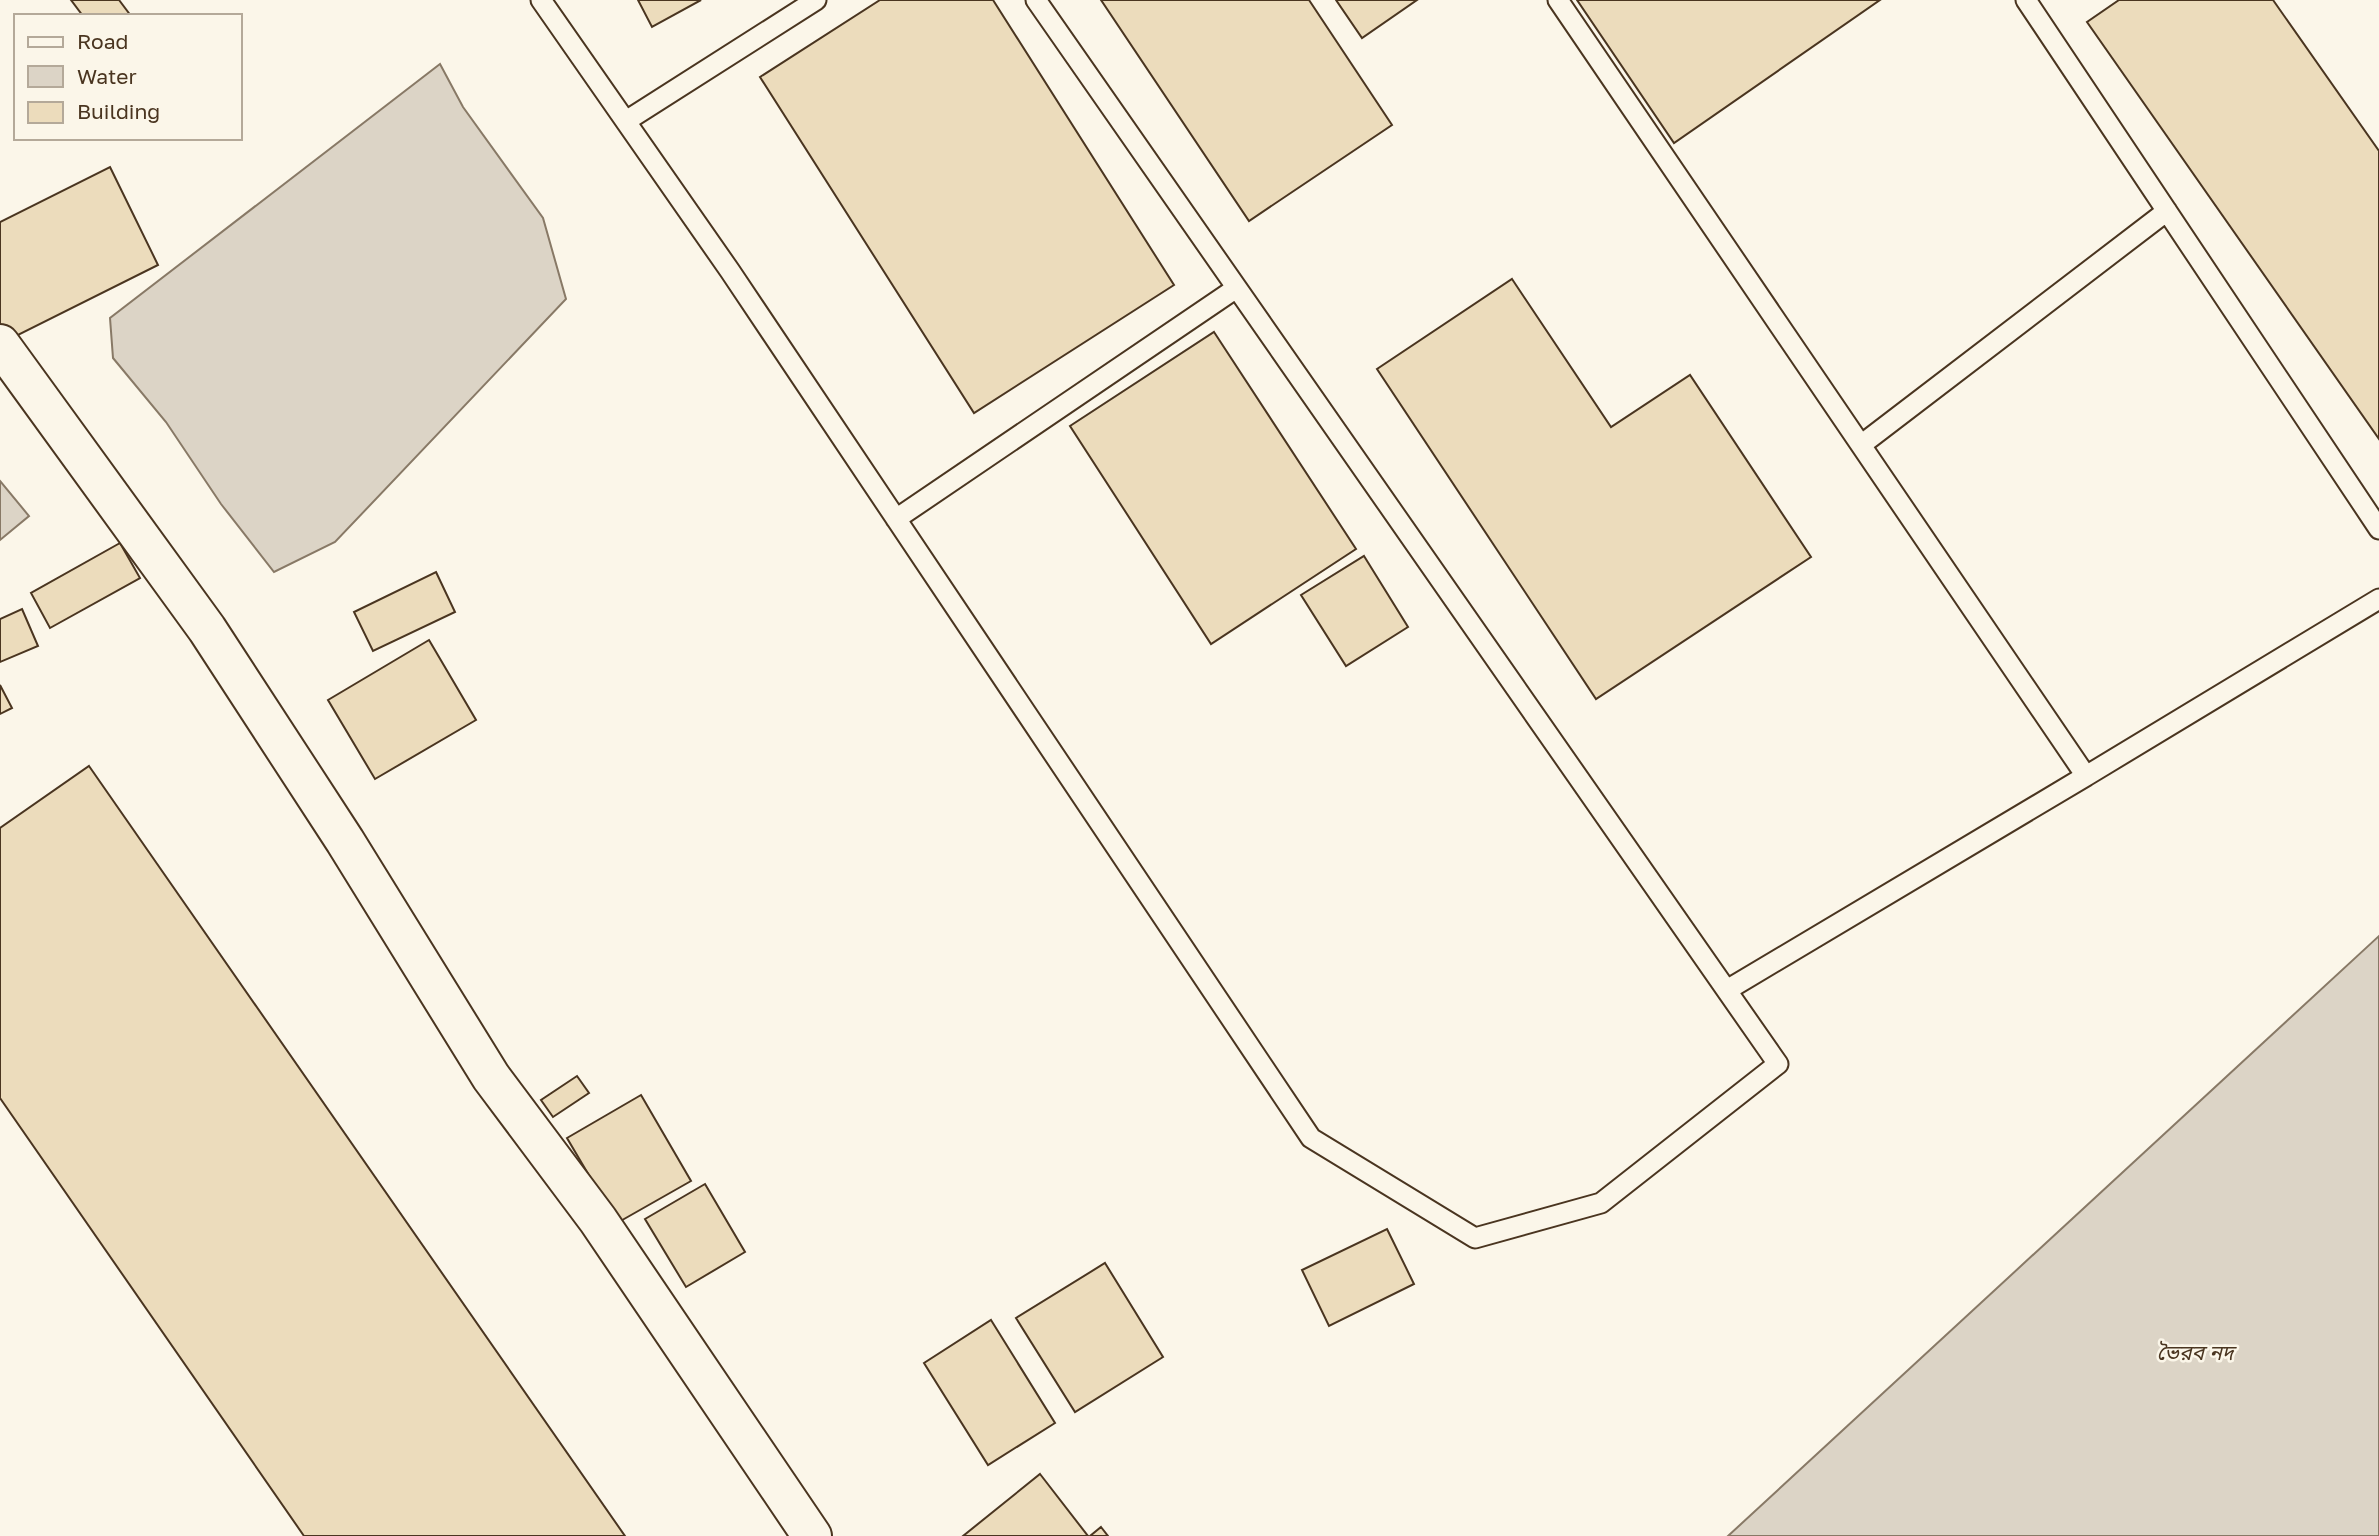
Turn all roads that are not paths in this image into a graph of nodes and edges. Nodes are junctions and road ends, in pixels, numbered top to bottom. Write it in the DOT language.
graph roads {
  1 [pos="541,0"];
  2 [pos="816,0"];
  3 [pos="1036,0"];
  4 [pos="1558,0"];
  5 [pos="2026,0"];
  6 [pos="626,121"];
  7 [pos="2167,211"];
  8 [pos="1235,289"];
  9 [pos="0,344"];
  10 [pos="1861,445"];
  11 [pos="896,519"];
  12 [pos="2379,529"];
  13 [pos="2379,599"];
  14 [pos="2086,776"];
  15 [pos="1727,990"];
  16 [pos="812,1536"];
  1 -- 6 [label="lane"];
  2 -- 6 [label="lane"];
  3 -- 8 [label="lane"];
  4 -- 10 [label="lane"];
  5 -- 7 [label="lane"];
  6 -- 11 [label="lane"];
  7 -- 10 [label="lane"];
  7 -- 12 [label="lane"];
  8 -- 11 [label="lane"];
  8 -- 15 [label="lane"];
  9 -- 16 [label="street"];
  10 -- 14 [label="lane"];
  11 -- 15 [label="lane"];
  13 -- 14 [label="lane"];
  14 -- 15 [label="lane"];
}
